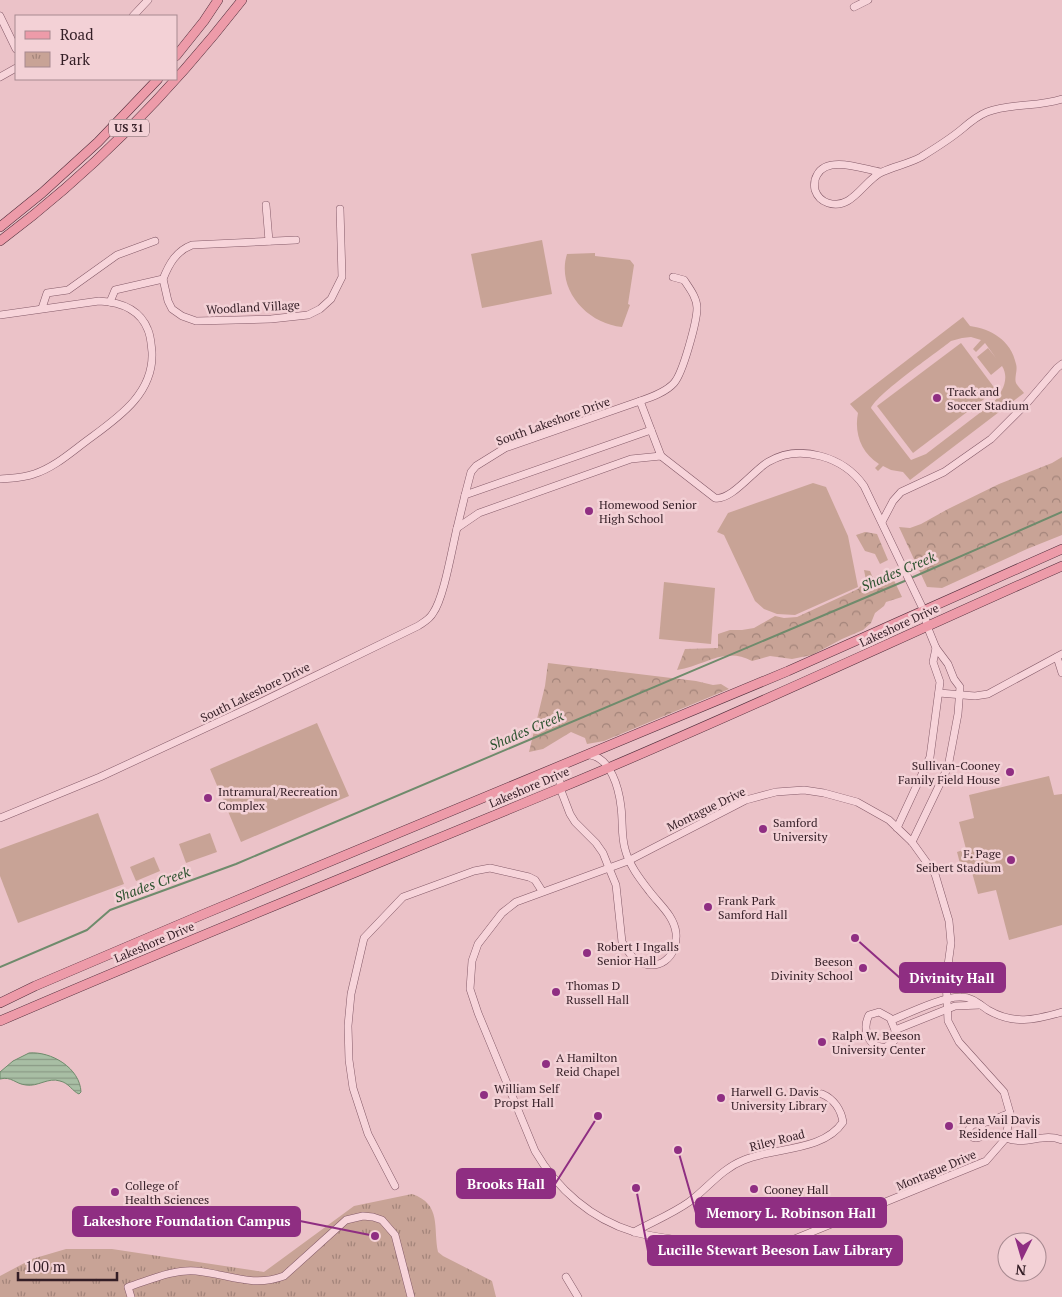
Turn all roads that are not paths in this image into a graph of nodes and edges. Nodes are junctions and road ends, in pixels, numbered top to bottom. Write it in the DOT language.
graph roads {
  1 [pos="148,0"];
  2 [pos="218,0"];
  3 [pos="242,0"];
  4 [pos="868,0"];
  5 [pos="854,7"];
  6 [pos="134,15"];
  7 [pos="0,16"];
  8 [pos="15,47"];
  9 [pos="178,54"];
  10 [pos="15,69"];
  11 [pos="178,77"];
  12 [pos="0,78"];
  13 [pos="157,80"];
  14 [pos="175,80"];
  15 [pos="1062,99"];
  16 [pos="880,172"];
  17 [pos="266,205"];
  18 [pos="340,209"];
  19 [pos="0,227"];
  20 [pos="296,240"];
  21 [pos="0,241"];
  22 [pos="155,241"];
  23 [pos="269,241"];
  24 [pos="673,277"];
  25 [pos="164,279"];
  26 [pos="110,302"];
  27 [pos="42,308"];
  28 [pos="0,315"];
  29 [pos="1062,364"];
  30 [pos="640,401"];
  31 [pos="651,430"];
  32 [pos="661,456"];
  33 [pos="0,479"];
  34 [pos="466,495"];
  35 [pos="883,525"];
  36 [pos="457,528"];
  37 [pos="1062,549"];
  38 [pos="1062,566"];
  39 [pos="924,611"];
  40 [pos="927,626"];
  41 [pos="936,648"];
  42 [pos="1060,655"];
  43 [pos="1062,672"];
  44 [pos="954,679"];
  45 [pos="940,682"];
  46 [pos="939,693"];
  47 [pos="960,695"];
  48 [pos="590,755"];
  49 [pos="566,764"];
  50 [pos="608,767"];
  51 [pos="560,788"];
  52 [pos="0,818"];
  53 [pos="897,828"];
  54 [pos="912,842"];
  55 [pos="628,861"];
  56 [pos="609,868"];
  57 [pos="542,891"];
  58 [pos="946,999"];
  59 [pos="0,1003"];
  60 [pos="980,1005"];
  61 [pos="947,1009"];
  62 [pos="1062,1012"];
  63 [pos="892,1020"];
  64 [pos="0,1021"];
  65 [pos="895,1030"];
  66 [pos="822,1094"];
  67 [pos="1010,1114"];
  68 [pos="991,1121"];
  69 [pos="977,1124"];
  70 [pos="983,1133"];
  71 [pos="1006,1138"];
  72 [pos="1062,1140"];
  73 [pos="395,1186"];
  74 [pos="634,1232"];
  75 [pos="566,1277"];
  76 [pos="131,1297"];
  77 [pos="410,1297"];
  78 [pos="578,1297"];
  1 -- 6 [label="street"];
  2 -- 9 [label="main road"];
  3 -- 11 [label="main road, US 31"];
  4 -- 5 [label="street"];
  7 -- 8 [label="street"];
  10 -- 12 [label="street"];
  13 -- 19 [label="main road, US 31"];
  14 -- 21 [label="main road, US 31"];
  15 -- 16 [label="street"];
  16 -- 16 [label="street"];
  17 -- 23 [label="street"];
  18 -- 25 [label="street, Woodland Village"];
  20 -- 23 [label="street"];
  22 -- 27 [label="street"];
  23 -- 25 [label="street"];
  24 -- 30 [label="street, South Lakeshore Drive"];
  25 -- 26 [label="street"];
  26 -- 27 [label="street"];
  26 -- 33 [label="street"];
  27 -- 28 [label="street"];
  29 -- 35 [label="street"];
  30 -- 31 [label="street"];
  30 -- 34 [label="street, South Lakeshore Drive"];
  31 -- 32 [label="street"];
  31 -- 34 [label="street"];
  32 -- 35 [label="street"];
  32 -- 36 [label="street"];
  34 -- 36 [label="street, South Lakeshore Drive"];
  35 -- 39 [label="street"];
  36 -- 52 [label="street, South Lakeshore Drive"];
  37 -- 39 [label="main road, Lakeshore Drive"];
  38 -- 40 [label="main road, Lakeshore Drive"];
  39 -- 40 [label="street"];
  39 -- 48 [label="main road, Lakeshore Drive"];
  40 -- 41 [label="street"];
  40 -- 50 [label="main road, Lakeshore Drive"];
  41 -- 44 [label="street"];
  41 -- 45 [label="street"];
  42 -- 43 [label="street"];
  42 -- 47 [label="street"];
  44 -- 45 [label="street"];
  44 -- 47 [label="street"];
  45 -- 46 [label="street"];
  46 -- 47 [label="street"];
  46 -- 53 [label="street"];
  47 -- 54 [label="street"];
  48 -- 49 [label="main road, Lakeshore Drive"];
  48 -- 50 [label="street"];
  49 -- 51 [label="street"];
  49 -- 59 [label="main road, Lakeshore Drive"];
  50 -- 51 [label="main road, Lakeshore Drive"];
  50 -- 55 [label="street"];
  51 -- 56 [label="street"];
  51 -- 64 [label="main road, Lakeshore Drive"];
  53 -- 54 [label="street, Montague Drive"];
  53 -- 55 [label="street, Montague Drive"];
  54 -- 58 [label="street, Montague Drive"];
  55 -- 56 [label="street, Montague Drive"];
  55 -- 56 [label="street"];
  56 -- 57 [label="street, Montague Drive"];
  57 -- 73 [label="street"];
  57 -- 74 [label="street, Montague Drive"];
  58 -- 60 [label="street"];
  58 -- 61 [label="street, Montague Drive"];
  58 -- 63 [label="street"];
  60 -- 61 [label="street"];
  60 -- 62 [label="street"];
  61 -- 65 [label="street"];
  61 -- 67 [label="street, Montague Drive"];
  63 -- 65 [label="street"];
  63 -- 65 [label="street"];
  66 -- 74 [label="street, Riley Road"];
  67 -- 68 [label="street"];
  67 -- 71 [label="street, Montague Drive"];
  68 -- 69 [label="street"];
  68 -- 70 [label="street"];
  69 -- 70 [label="street"];
  69 -- 70 [label="street"];
  71 -- 72 [label="street"];
  71 -- 74 [label="street, Montague Drive"];
  75 -- 78 [label="street"];
  76 -- 77 [label="street"];
}
